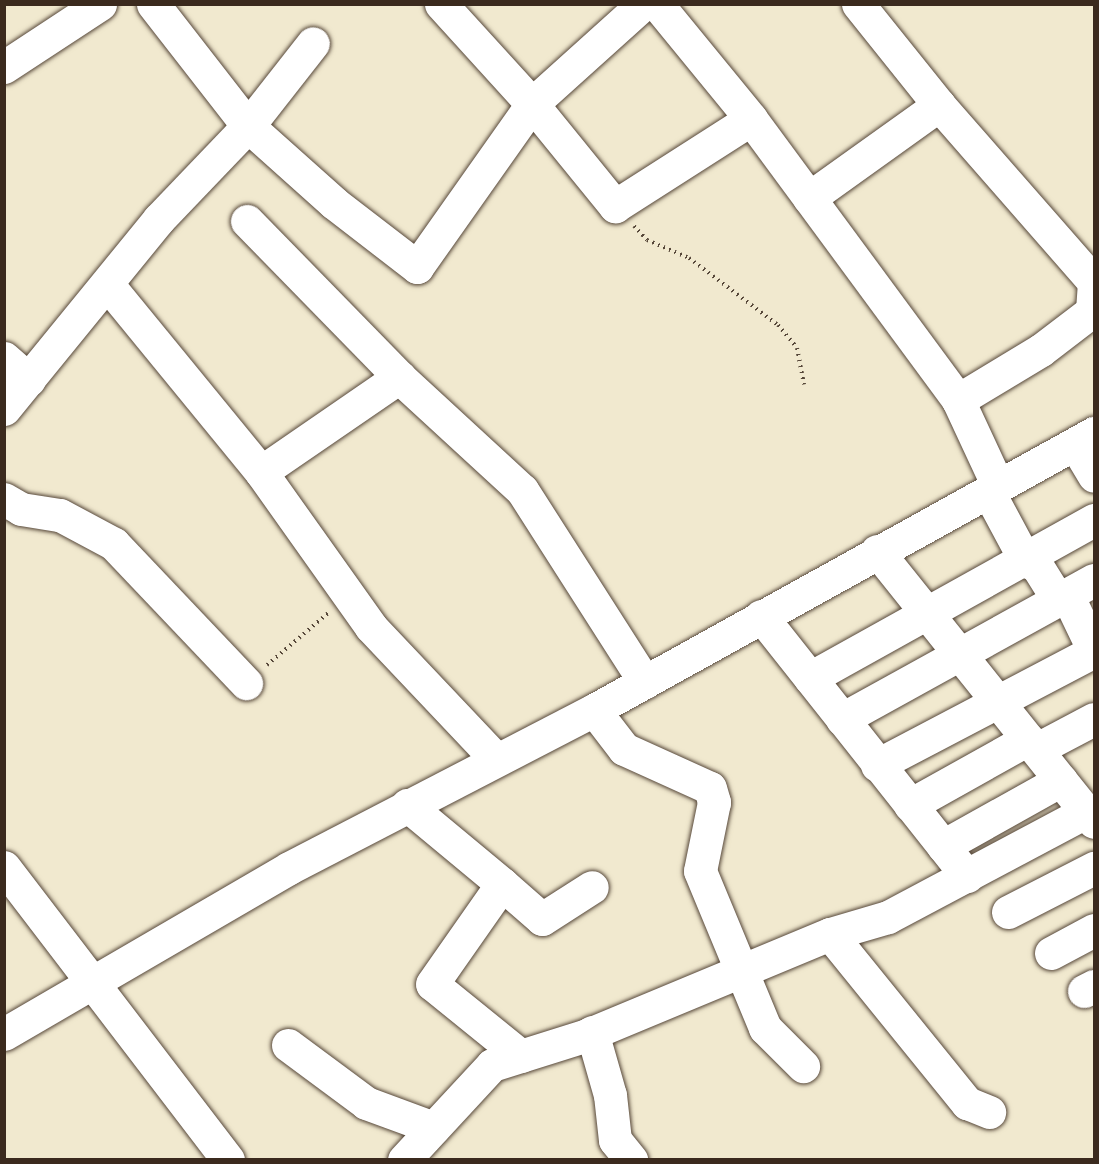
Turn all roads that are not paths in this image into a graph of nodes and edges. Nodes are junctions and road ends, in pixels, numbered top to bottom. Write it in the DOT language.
graph roads {
  1 [pos="100,4"];
  2 [pos="153,4"];
  3 [pos="441,4"];
  4 [pos="643,4"];
  5 [pos="657,4"];
  6 [pos="858,4"];
  7 [pos="313,43"];
  8 [pos="4,67"];
  9 [pos="532,104"];
  10 [pos="939,105"];
  11 [pos="751,119"];
  12 [pos="248,126"];
  13 [pos="809,198"];
  14 [pos="247,221"];
  15 [pos="108,285"];
  16 [pos="4,358"];
  17 [pos="399,377"];
  18 [pos="29,380"];
  19 [pos="958,400"];
  20 [pos="4,410"];
  21 [pos="1085,439"];
  22 [pos="261,472"];
  23 [pos="1095,476"];
  24 [pos="993,489"];
  25 [pos="4,499"];
  26 [pos="1095,520"];
  27 [pos="877,551"];
  28 [pos="1025,560"];
  29 [pos="1095,580"];
  30 [pos="1058,600"];
  31 [pos="926,612"];
  32 [pos="761,616"];
  33 [pos="1095,651"];
  34 [pos="959,653"];
  35 [pos="810,678"];
  36 [pos="645,682"];
  37 [pos="246,683"];
  38 [pos="998,702"];
  39 [pos="594,710"];
  40 [pos="842,719"];
  41 [pos="1095,719"];
  42 [pos="1033,744"];
  43 [pos="495,758"];
  44 [pos="877,765"];
  45 [pos="1082,798"];
  46 [pos="407,805"];
  47 [pos="910,805"];
  48 [pos="943,846"];
  49 [pos="4,867"];
  50 [pos="1095,868"];
  51 [pos="968,876"];
  52 [pos="502,884"];
  53 [pos="592,887"];
  54 [pos="1008,912"];
  55 [pos="1095,930"];
  56 [pos="830,934"];
  57 [pos="1051,953"];
  58 [pos="739,969"];
  59 [pos="89,982"];
  60 [pos="592,1032"];
  61 [pos="4,1034"];
  62 [pos="288,1045"];
  63 [pos="520,1056"];
  64 [pos="803,1066"];
  65 [pos="989,1112"];
  66 [pos="434,1128"];
  67 [pos="228,1160"];
  68 [pos="404,1160"];
  69 [pos="631,1160"];
  1 -- 8 [label="street"];
  2 -- 12 [label="street"];
  3 -- 9 [label="street"];
  4 -- 9 [label="street"];
  5 -- 11 [label="street"];
  6 -- 10 [label="street"];
  7 -- 12 [label="street"];
  9 -- 11 [label="street"];
  9 -- 12 [label="street"];
  10 -- 13 [label="street"];
  10 -- 19 [label="street"];
  11 -- 13 [label="street"];
  12 -- 15 [label="street"];
  13 -- 19 [label="street"];
  14 -- 17 [label="street"];
  15 -- 18 [label="street"];
  15 -- 22 [label="street"];
  16 -- 18 [label="street"];
  17 -- 22 [label="street"];
  17 -- 36 [label="street"];
  18 -- 20 [label="street"];
  19 -- 24 [label="street"];
  21 -- 23 [label="street"];
  21 -- 24 [label="street"];
  22 -- 43 [label="street"];
  24 -- 27 [label="street"];
  24 -- 28 [label="street"];
  25 -- 37 [label="street"];
  26 -- 28 [label="street"];
  27 -- 31 [label="street"];
  27 -- 32 [label="street"];
  28 -- 30 [label="street"];
  28 -- 31 [label="street"];
  29 -- 30 [label="street"];
  30 -- 33 [label="street"];
  30 -- 34 [label="street"];
  31 -- 34 [label="street"];
  31 -- 35 [label="street"];
  32 -- 35 [label="street"];
  32 -- 36 [label="street"];
  33 -- 38 [label="street"];
  34 -- 38 [label="street"];
  34 -- 40 [label="street"];
  35 -- 40 [label="street"];
  36 -- 39 [label="street"];
  38 -- 42 [label="street"];
  38 -- 44 [label="street"];
  39 -- 43 [label="street"];
  39 -- 58 [label="street"];
  40 -- 44 [label="street"];
  41 -- 42 [label="street"];
  42 -- 45 [label="street"];
  42 -- 47 [label="street"];
  43 -- 46 [label="street"];
  44 -- 47 [label="street"];
  45 -- 48 [label="street"];
  45 -- 51 [label="street"];
  46 -- 52 [label="street"];
  46 -- 59 [label="street"];
  47 -- 48 [label="street"];
  48 -- 51 [label="street"];
  49 -- 59 [label="street"];
  50 -- 54 [label="street"];
  51 -- 56 [label="street"];
  52 -- 53 [label="street"];
  52 -- 63 [label="street"];
  55 -- 57 [label="street"];
  56 -- 58 [label="street"];
  56 -- 65 [label="street"];
  58 -- 60 [label="street"];
  58 -- 64 [label="street"];
  59 -- 61 [label="street"];
  59 -- 67 [label="street"];
  60 -- 63 [label="street"];
  60 -- 69 [label="street"];
  62 -- 66 [label="street"];
  63 -- 66 [label="street"];
  66 -- 68 [label="street"];
}
